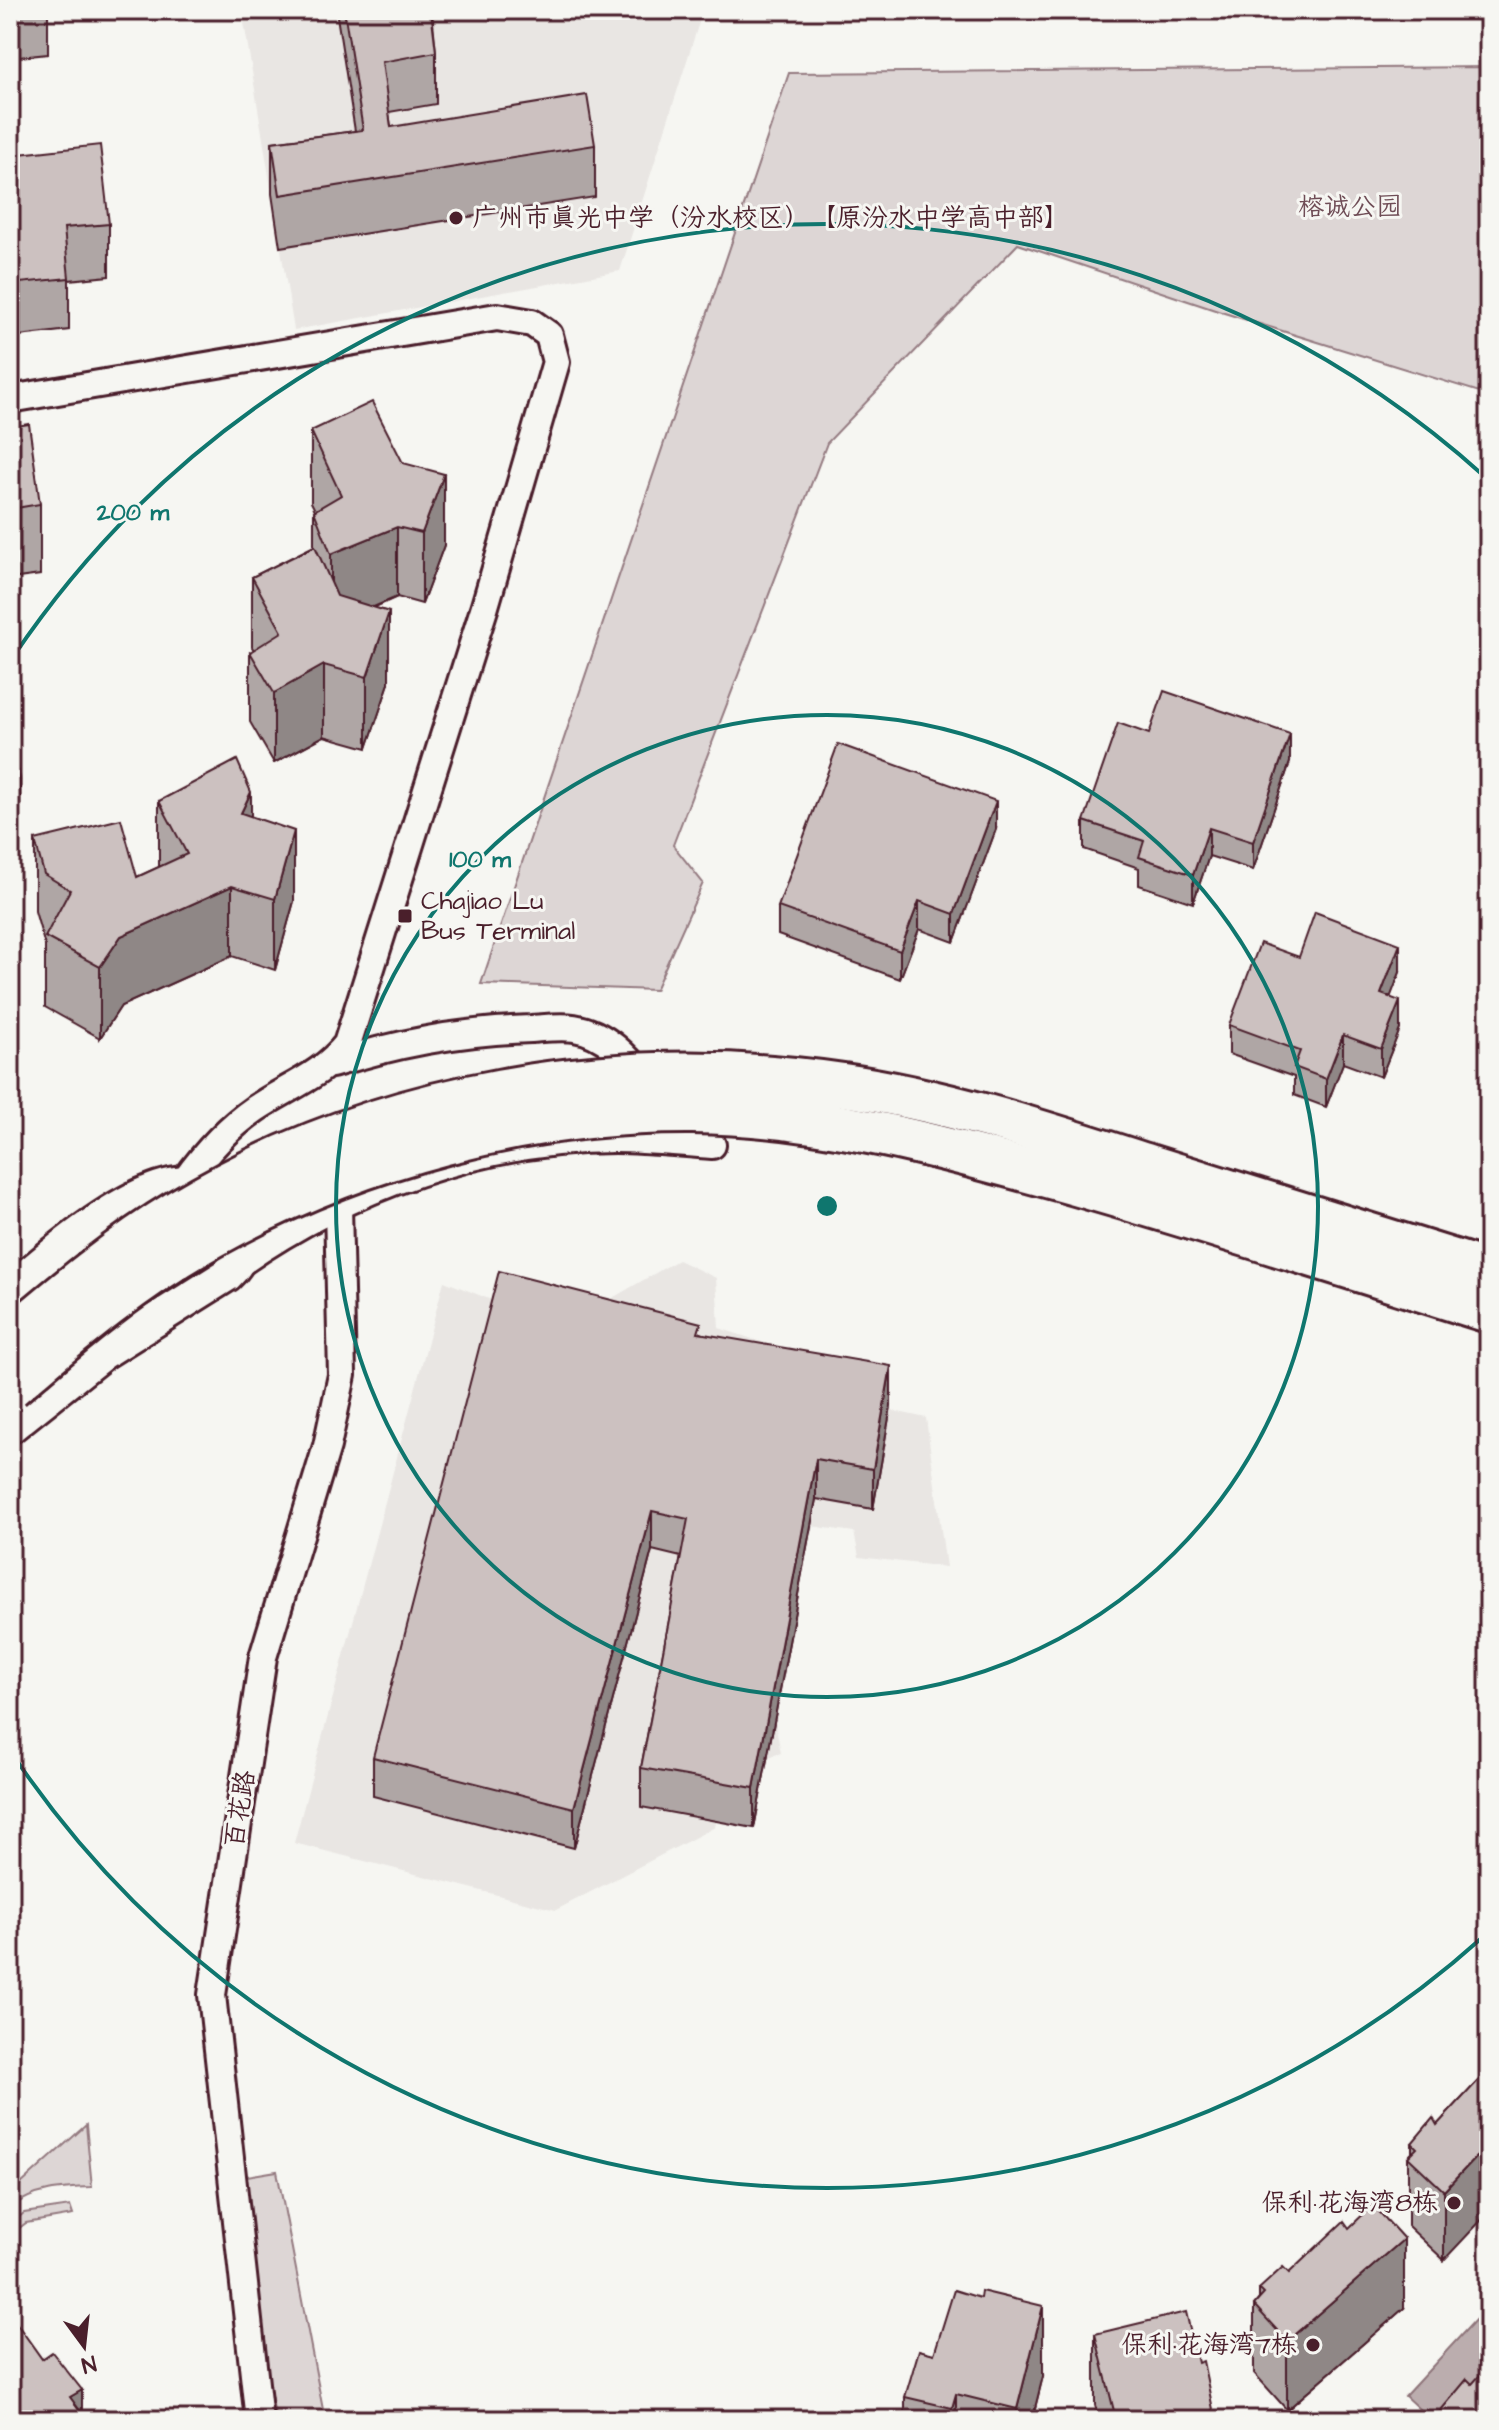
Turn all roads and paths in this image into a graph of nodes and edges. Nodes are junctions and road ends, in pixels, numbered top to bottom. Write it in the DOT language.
graph roads {
  1 [pos="10,399"];
  2 [pos="553,1028"];
  3 [pos="332,1064"];
  4 [pos="526,1147"];
  5 [pos="185,1181"];
  6 [pos="338,1207"];
  7 [pos="240,1263"];
  8 [pos="1489,1272"];
  9 [pos="10,1290"];
  10 [pos="1489,1311"];
  11 [pos="10,1339"];
  12 [pos="10,1387"];
  13 [pos="10,1427"];
  14 [pos="259,2420"];
  1 -- 3 [label="street"];
  2 -- 3 [label="street"];
  2 -- 4 [label="street"];
  2 -- 4 [label="street"];
  3 -- 5 [label="street"];
  4 -- 6 [label="street"];
  5 -- 7 [label="street"];
  5 -- 9 [label="street"];
  6 -- 7 [label="street"];
  6 -- 14 [label="street, 百花路"];
  7 -- 13 [label="street"];
  8 -- 11 [label="main road, bridge"];
  10 -- 12 [label="main road, bridge"];
}
